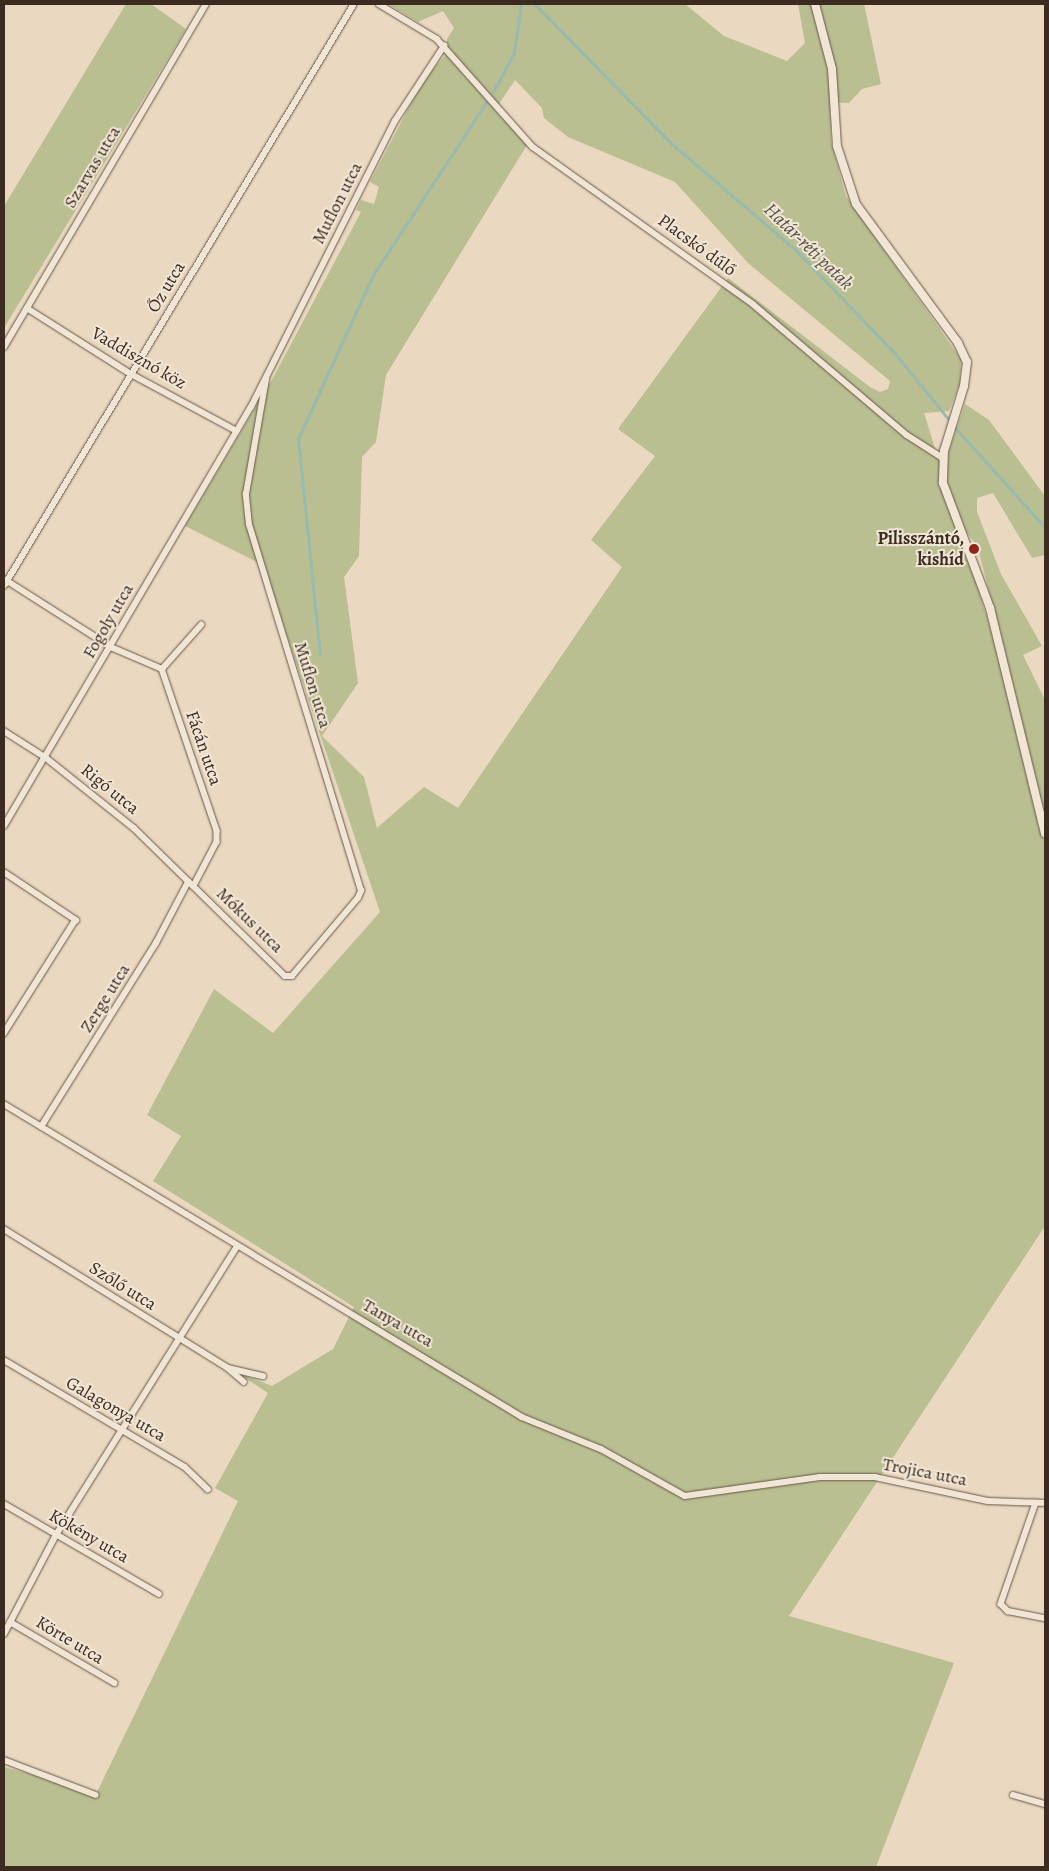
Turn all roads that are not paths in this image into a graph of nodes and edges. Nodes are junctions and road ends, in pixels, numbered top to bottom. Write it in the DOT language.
graph roads {
  1 [pos="206,4"];
  2 [pos="354,4"];
  3 [pos="379,4"];
  4 [pos="815,4"];
  5 [pos="444,46"];
  6 [pos="27,308"];
  7 [pos="4,347"];
  8 [pos="131,374"];
  9 [pos="266,379"];
  10 [pos="237,431"];
  11 [pos="943,458"];
  12 [pos="5,582"];
  13 [pos="201,625"];
  14 [pos="111,647"];
  15 [pos="162,669"];
  16 [pos="4,731"];
  17 [pos="45,756"];
  18 [pos="4,826"];
  19 [pos="1045,833"];
  20 [pos="4,872"];
  21 [pos="188,882"];
  22 [pos="194,886"];
  23 [pos="292,976"];
  24 [pos="4,1034"];
  25 [pos="4,1104"];
  26 [pos="42,1126"];
  27 [pos="4,1229"];
  28 [pos="237,1247"];
  29 [pos="179,1339"];
  30 [pos="4,1360"];
  31 [pos="228,1368"];
  32 [pos="263,1376"];
  33 [pos="244,1382"];
  34 [pos="122,1431"];
  35 [pos="799,1482"];
  36 [pos="208,1489"];
  37 [pos="1036,1502"];
  38 [pos="1045,1503"];
  39 [pos="4,1504"];
  40 [pos="56,1535"];
  41 [pos="159,1594"];
  42 [pos="1045,1618"];
  43 [pos="10,1622"];
  44 [pos="4,1632"];
  45 [pos="115,1683"];
  46 [pos="4,1760"];
  47 [pos="96,1795"];
  48 [pos="1013,1795"];
  49 [pos="1045,1804"];
  1 -- 6 [label="street, Szarvas utca"];
  2 -- 8 [label="street, Őz utca"];
  3 -- 5 [label="street, Placskó dűlő"];
  4 -- 11 [label="street"];
  5 -- 9 [label="street, Muflon utca"];
  5 -- 11 [label="street, Placskó dűlő"];
  6 -- 7 [label="street, Szarvas utca"];
  6 -- 8 [label="street, Vaddisznó köz"];
  8 -- 10 [label="street, Vaddisznó köz"];
  8 -- 12 [label="street, Őz utca"];
  9 -- 10 [label="street, Muflon utca"];
  9 -- 23 [label="street, Muflon utca"];
  10 -- 14 [label="street, Fogoly utca"];
  11 -- 19 [label="street"];
  12 -- 14 [label="street"];
  13 -- 15 [label="street"];
  14 -- 15 [label="street"];
  14 -- 17 [label="street, Fogoly utca"];
  15 -- 22 [label="street, Fácán utca"];
  16 -- 17 [label="street, Rigó utca"];
  17 -- 18 [label="street, Fogoly utca"];
  17 -- 21 [label="street, Rigó utca"];
  20 -- 24 [label="street"];
  21 -- 22 [label="street, Mókus utca"];
  21 -- 26 [label="street, Zerge utca"];
  22 -- 23 [label="street, Mókus utca"];
  25 -- 26 [label="street, Tanya utca"];
  26 -- 28 [label="street, Tanya utca"];
  27 -- 29 [label="street, Szőlő utca"];
  28 -- 29 [label="street"];
  28 -- 35 [label="street, Tanya utca"];
  29 -- 31 [label="street, Szőlő utca"];
  29 -- 34 [label="street"];
  30 -- 34 [label="street, Galagonya utca"];
  31 -- 32 [label="street, Szőlő utca"];
  31 -- 33 [label="street, Szőlő utca"];
  34 -- 36 [label="street, Galagonya utca"];
  34 -- 40 [label="street"];
  35 -- 37 [label="street, Trojica utca"];
  37 -- 38 [label="street, Trojica utca"];
  37 -- 42 [label="street"];
  39 -- 40 [label="street, Kökény utca"];
  40 -- 41 [label="street, Kökény utca"];
  40 -- 43 [label="street"];
  43 -- 44 [label="street"];
  43 -- 45 [label="street, Körte utca"];
  46 -- 47 [label="street"];
  48 -- 49 [label="street"];
}
